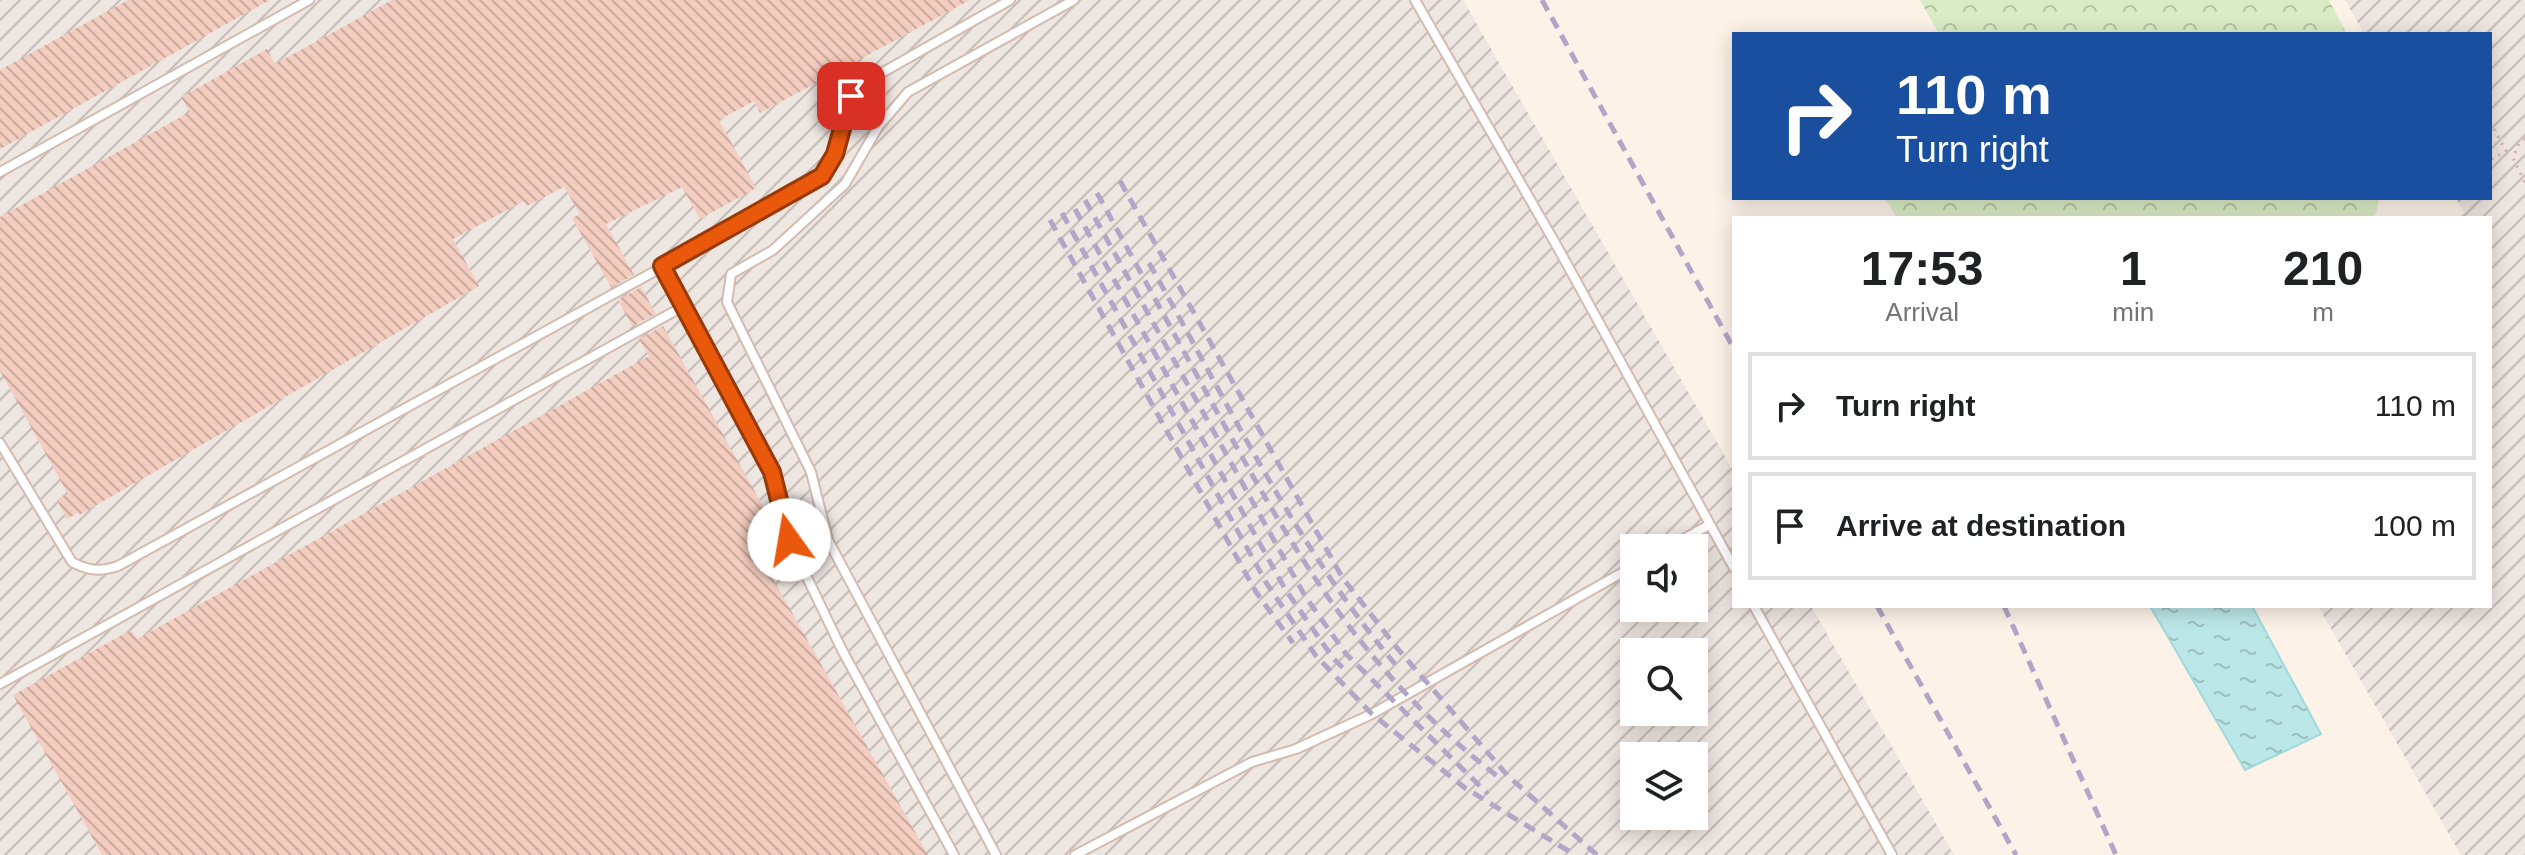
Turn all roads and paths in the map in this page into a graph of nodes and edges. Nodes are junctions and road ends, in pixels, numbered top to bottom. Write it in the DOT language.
graph roads {
  1 [pos="309,0"];
  2 [pos="1010,0"];
  3 [pos="1074,0"];
  4 [pos="1415,0"];
  5 [pos="2492,126"];
  6 [pos="2525,139"];
  7 [pos="2506,151"];
  8 [pos="2514,152"];
  9 [pos="2492,159"];
  10 [pos="0,172"];
  11 [pos="2525,183"];
  12 [pos="662,266"];
  13 [pos="684,306"];
  14 [pos="0,443"];
  15 [pos="1709,525"];
  16 [pos="1693,534"];
  17 [pos="1732,565"];
  18 [pos="1620,574"];
  19 [pos="1755,608"];
  20 [pos="0,684"];
  21 [pos="954,855"];
  22 [pos="996,855"];
  23 [pos="1075,855"];
  24 [pos="1892,855"];
  1 -- 10 [label="lane"];
  2 -- 12 [label="lane"];
  3 -- 22 [label="lane"];
  4 -- 15 [label="lane"];
  5 -- 7 [label="path"];
  6 -- 8 [label="path"];
  7 -- 8 [label="path"];
  7 -- 9 [label="path"];
  8 -- 11 [label="path"];
  12 -- 13 [label="lane"];
  12 -- 14 [label="lane"];
  13 -- 20 [label="lane"];
  13 -- 21 [label="lane"];
  15 -- 16 [label="lane"];
  15 -- 17 [label="lane"];
  18 -- 23 [label="lane"];
  19 -- 24 [label="lane"];
}
